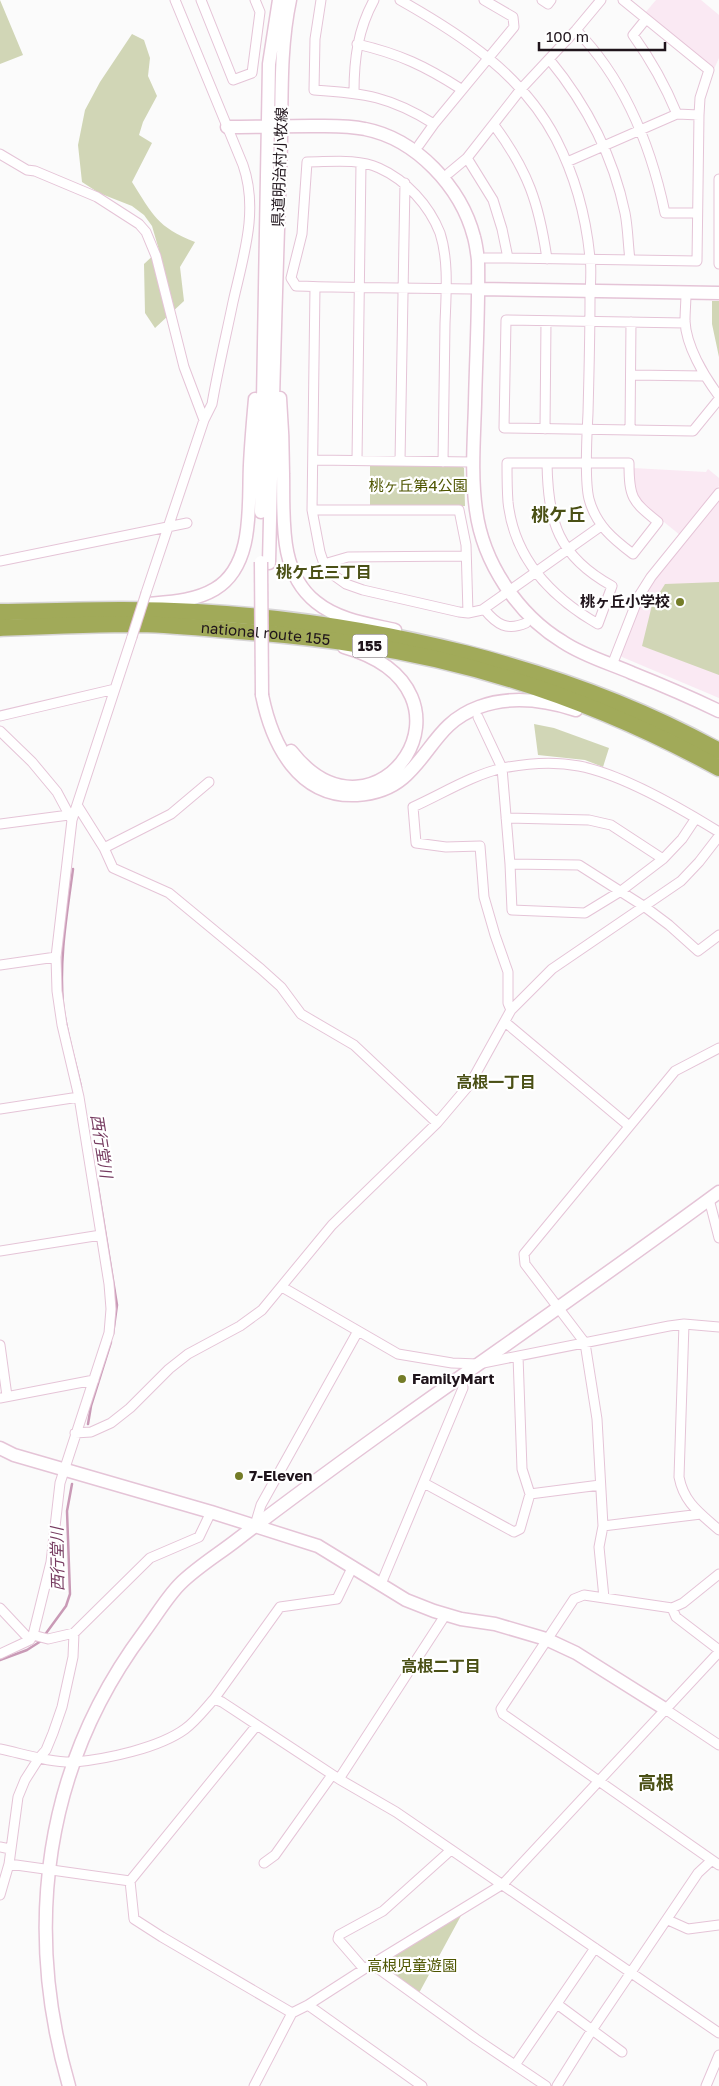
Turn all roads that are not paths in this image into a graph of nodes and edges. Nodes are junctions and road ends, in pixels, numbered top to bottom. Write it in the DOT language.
graph roads {
  1 [pos="175,0"];
  2 [pos="201,0"];
  3 [pos="255,0"];
  4 [pos="279,0"];
  5 [pos="290,0"];
  6 [pos="321,0"];
  7 [pos="374,0"];
  8 [pos="400,0"];
  9 [pos="484,0"];
  10 [pos="542,0"];
  11 [pos="551,0"];
  12 [pos="601,0"];
  13 [pos="623,0"];
  14 [pos="646,19"];
  15 [pos="576,30"];
  16 [pos="357,44"];
  17 [pos="490,57"];
  18 [pos="549,59"];
  19 [pos="461,89"];
  20 [pos="521,89"];
  21 [pos="354,92"];
  22 [pos="677,114"];
  23 [pos="699,115"];
  24 [pos="434,124"];
  25 [pos="494,125"];
  26 [pos="268,126"];
  27 [pos="282,126"];
  28 [pos="227,127"];
  29 [pos="641,130"];
  30 [pos="419,145"];
  31 [pos="604,146"];
  32 [pos="0,154"];
  33 [pos="467,158"];
  34 [pos="566,162"];
  35 [pos="361,163"];
  36 [pos="448,173"];
  37 [pos="719,179"];
  38 [pos="405,183"];
  39 [pos="696,213"];
  40 [pos="485,258"];
  41 [pos="508,258"];
  42 [pos="547,259"];
  43 [pos="591,260"];
  44 [pos="630,260"];
  45 [pos="719,264"];
  46 [pos="315,287"];
  47 [pos="360,287"];
  48 [pos="402,288"];
  49 [pos="446,288"];
  50 [pos="478,289"];
  51 [pos="590,292"];
  52 [pos="686,293"];
  53 [pos="719,293"];
  54 [pos="546,321"];
  55 [pos="590,321"];
  56 [pos="631,322"];
  57 [pos="685,323"];
  58 [pos="268,333"];
  59 [pos="631,375"];
  60 [pos="704,376"];
  61 [pos="719,397"];
  62 [pos="204,420"];
  63 [pos="546,429"];
  64 [pos="587,430"];
  65 [pos="630,430"];
  66 [pos="313,460"];
  67 [pos="357,460"];
  68 [pos="400,461"];
  69 [pos="443,462"];
  70 [pos="474,462"];
  71 [pos="547,463"];
  72 [pos="588,464"];
  73 [pos="719,493"];
  74 [pos="312,510"];
  75 [pos="187,523"];
  76 [pos="601,526"];
  77 [pos="169,527"];
  78 [pos="568,550"];
  79 [pos="466,556"];
  80 [pos="0,561"];
  81 [pos="324,564"];
  82 [pos="536,573"];
  83 [pos="509,591"];
  84 [pos="484,609"];
  85 [pos="42,611"];
  86 [pos="0,612"];
  87 [pos="468,613"];
  88 [pos="526,623"];
  89 [pos="0,628"];
  90 [pos="307,637"];
  91 [pos="434,646"];
  92 [pos="612,665"];
  93 [pos="115,690"];
  94 [pos="266,695"];
  95 [pos="719,711"];
  96 [pos="0,716"];
  97 [pos="478,717"];
  98 [pos="0,731"];
  99 [pos="719,751"];
  100 [pos="691,752"];
  101 [pos="502,768"];
  102 [pos="719,768"];
  103 [pos="209,782"];
  104 [pos="77,805"];
  105 [pos="70,817"];
  106 [pos="506,818"];
  107 [pos="696,818"];
  108 [pos="0,824"];
  109 [pos="719,834"];
  110 [pos="104,848"];
  111 [pos="663,859"];
  112 [pos="510,864"];
  113 [pos="621,891"];
  114 [pos="645,907"];
  115 [pos="719,936"];
  116 [pos="56,957"];
  117 [pos="0,965"];
  118 [pos="512,1010"];
  119 [pos="505,1022"];
  120 [pos="719,1048"];
  121 [pos="79,1097"];
  122 [pos="0,1109"];
  123 [pos="437,1123"];
  124 [pos="629,1126"];
  125 [pos="714,1196"];
  126 [pos="101,1235"];
  127 [pos="719,1238"];
  128 [pos="0,1251"];
  129 [pos="282,1287"];
  130 [pos="557,1307"];
  131 [pos="684,1324"];
  132 [pos="719,1327"];
  133 [pos="358,1331"];
  134 [pos="585,1343"];
  135 [pos="0,1345"];
  136 [pos="518,1356"];
  137 [pos="478,1364"];
  138 [pos="462,1375"];
  139 [pos="94,1380"];
  140 [pos="4,1397"];
  141 [pos="83,1433"];
  142 [pos="0,1448"];
  143 [pos="64,1468"];
  144 [pos="424,1483"];
  145 [pos="600,1485"];
  146 [pos="530,1494"];
  147 [pos="211,1512"];
  148 [pos="701,1514"];
  149 [pos="256,1526"];
  150 [pos="602,1526"];
  151 [pos="719,1530"];
  152 [pos="353,1566"];
  153 [pos="719,1574"];
  154 [pos="381,1584"];
  155 [pos="604,1598"];
  156 [pos="0,1608"];
  157 [pos="672,1608"];
  158 [pos="446,1614"];
  159 [pos="74,1633"];
  160 [pos="32,1638"];
  161 [pos="546,1639"];
  162 [pos="719,1651"];
  163 [pos="0,1654"];
  164 [pos="214,1699"];
  165 [pos="665,1709"];
  166 [pos="257,1725"];
  167 [pos="719,1745"];
  168 [pos="0,1749"];
  169 [pos="39,1758"];
  170 [pos="74,1762"];
  171 [pos="335,1777"];
  172 [pos="599,1781"];
  173 [pos="0,1847"];
  174 [pos="10,1849"];
  175 [pos="451,1850"];
  176 [pos="264,1863"];
  177 [pos="715,1863"];
  178 [pos="9,1864"];
  179 [pos="48,1870"];
  180 [pos="130,1881"];
  181 [pos="503,1884"];
  182 [pos="0,1895"];
  183 [pos="668,1920"];
  184 [pos="719,1925"];
  185 [pos="596,1948"];
  186 [pos="368,1967"];
  187 [pos="631,1974"];
  188 [pos="557,2004"];
  189 [pos="308,2006"];
  190 [pos="292,2013"];
  191 [pos="592,2030"];
  192 [pos="719,2033"];
  193 [pos="622,2052"];
  194 [pos="719,2055"];
  195 [pos="515,2065"];
  196 [pos="69,2086"];
  197 [pos="254,2086"];
  198 [pos="422,2086"];
  199 [pos="546,2086"];
  200 [pos="558,2086"];
  201 [pos="706,2086"];
  1 -- 28 [label="street"];
  2 -- 3 [label="street"];
  4 -- 26 [label="street, 県道明治村小牧線"];
  5 -- 27 [label="street, 県道明治村小牧線"];
  6 -- 21 [label="street"];
  7 -- 16 [label="street"];
  8 -- 17 [label="street"];
  9 -- 17 [label="street"];
  10 -- 11 [label="street"];
  12 -- 15 [label="street"];
  13 -- 14 [label="street"];
  14 -- 22 [label="street"];
  14 -- 23 [label="street"];
  15 -- 18 [label="street"];
  15 -- 29 [label="street"];
  16 -- 19 [label="street"];
  16 -- 21 [label="street"];
  17 -- 19 [label="street"];
  17 -- 20 [label="street"];
  18 -- 20 [label="street"];
  18 -- 31 [label="street"];
  19 -- 24 [label="street"];
  20 -- 25 [label="street"];
  20 -- 34 [label="street"];
  21 -- 24 [label="street"];
  22 -- 23 [label="street"];
  22 -- 29 [label="street"];
  23 -- 39 [label="street"];
  24 -- 30 [label="street"];
  25 -- 33 [label="street"];
  25 -- 42 [label="street"];
  26 -- 27 [label="street"];
  26 -- 28 [label="street"];
  26 -- 58 [label="street, 県道明治村小牧線"];
  27 -- 50 [label="street"];
  27 -- 58 [label="street, 県道明治村小牧線"];
  28 -- 62 [label="street"];
  29 -- 31 [label="street"];
  29 -- 39 [label="street"];
  31 -- 34 [label="street"];
  31 -- 44 [label="street"];
  32 -- 62 [label="street"];
  33 -- 36 [label="street"];
  33 -- 41 [label="street"];
  34 -- 43 [label="street"];
  35 -- 38 [label="street"];
  35 -- 46 [label="street"];
  35 -- 47 [label="street"];
  37 -- 45 [label="street"];
  38 -- 48 [label="street"];
  38 -- 49 [label="street"];
  39 -- 44 [label="street"];
  40 -- 41 [label="street"];
  41 -- 42 [label="street"];
  42 -- 43 [label="street"];
  43 -- 44 [label="street"];
  43 -- 51 [label="street"];
  46 -- 47 [label="street"];
  46 -- 66 [label="street"];
  47 -- 48 [label="street"];
  47 -- 67 [label="street"];
  48 -- 49 [label="street"];
  48 -- 68 [label="street"];
  49 -- 50 [label="street"];
  49 -- 69 [label="street"];
  50 -- 51 [label="street"];
  50 -- 70 [label="street"];
  51 -- 52 [label="street"];
  51 -- 55 [label="street"];
  52 -- 53 [label="street"];
  52 -- 57 [label="street"];
  54 -- 55 [label="street"];
  54 -- 63 [label="street"];
  54 -- 63 [label="street"];
  55 -- 56 [label="street"];
  55 -- 64 [label="street"];
  56 -- 57 [label="street"];
  56 -- 59 [label="street"];
  57 -- 60 [label="street"];
  58 -- 85 [label="street"];
  58 -- 91 [label="street"];
  58 -- 94 [label="street"];
  59 -- 60 [label="street"];
  59 -- 65 [label="street"];
  60 -- 61 [label="street"];
  61 -- 65 [label="street"];
  62 -- 77 [label="street"];
  63 -- 64 [label="street"];
  64 -- 65 [label="street"];
  64 -- 72 [label="street"];
  66 -- 67 [label="street"];
  66 -- 74 [label="street"];
  67 -- 68 [label="street"];
  68 -- 69 [label="street"];
  69 -- 70 [label="street"];
  70 -- 83 [label="street"];
  71 -- 72 [label="street"];
  71 -- 78 [label="street"];
  71 -- 82 [label="street"];
  72 -- 76 [label="street"];
  72 -- 76 [label="street"];
  73 -- 92 [label="street"];
  74 -- 79 [label="street"];
  74 -- 81 [label="street"];
  75 -- 77 [label="street"];
  76 -- 78 [label="street"];
  77 -- 80 [label="street"];
  77 -- 93 [label="street, bridge"];
  78 -- 82 [label="street"];
  78 -- 82 [label="street"];
  79 -- 81 [label="street"];
  79 -- 87 [label="street"];
  81 -- 87 [label="street"];
  82 -- 83 [label="street"];
  83 -- 84 [label="street"];
  83 -- 92 [label="street"];
  84 -- 87 [label="street"];
  84 -- 88 [label="street"];
  85 -- 86 [label="highway, national route 155 / 155"];
  85 -- 91 [label="highway, national route 155 / 155"];
  89 -- 90 [label="highway, national route 155 / 155"];
  90 -- 94 [label="street"];
  90 -- 100 [label="highway, national route 155 / 155"];
  91 -- 99 [label="highway, national route 155 / 155"];
  92 -- 95 [label="street"];
  93 -- 96 [label="street"];
  93 -- 104 [label="street"];
  94 -- 100 [label="street"];
  97 -- 101 [label="street"];
  98 -- 105 [label="street"];
  100 -- 102 [label="highway, national route 155 / 155"];
  101 -- 106 [label="street"];
  101 -- 107 [label="street"];
  101 -- 118 [label="street"];
  103 -- 110 [label="street"];
  104 -- 105 [label="street"];
  104 -- 110 [label="street"];
  105 -- 108 [label="street"];
  105 -- 116 [label="street"];
  106 -- 111 [label="street"];
  106 -- 112 [label="street"];
  107 -- 109 [label="street"];
  107 -- 111 [label="street"];
  109 -- 114 [label="street"];
  110 -- 123 [label="street"];
  111 -- 113 [label="street"];
  112 -- 113 [label="street"];
  112 -- 113 [label="street"];
  113 -- 114 [label="street"];
  114 -- 115 [label="street"];
  114 -- 118 [label="street"];
  116 -- 117 [label="street"];
  116 -- 121 [label="street"];
  118 -- 119 [label="street"];
  119 -- 123 [label="street"];
  119 -- 124 [label="street"];
  120 -- 124 [label="street"];
  121 -- 122 [label="street"];
  121 -- 126 [label="street"];
  123 -- 129 [label="street"];
  124 -- 130 [label="street"];
  125 -- 127 [label="street"];
  125 -- 130 [label="street"];
  126 -- 128 [label="street"];
  126 -- 139 [label="street"];
  129 -- 133 [label="street"];
  129 -- 141 [label="street"];
  130 -- 134 [label="street"];
  130 -- 137 [label="street"];
  131 -- 132 [label="street"];
  131 -- 134 [label="street"];
  131 -- 148 [label="street"];
  133 -- 137 [label="street"];
  133 -- 149 [label="street"];
  134 -- 136 [label="street"];
  134 -- 145 [label="street"];
  135 -- 140 [label="street"];
  136 -- 137 [label="street"];
  136 -- 146 [label="street"];
  137 -- 138 [label="street"];
  138 -- 144 [label="street"];
  138 -- 149 [label="street"];
  139 -- 140 [label="street"];
  139 -- 141 [label="street"];
  141 -- 143 [label="street"];
  142 -- 143 [label="street"];
  143 -- 147 [label="street"];
  143 -- 160 [label="street"];
  144 -- 146 [label="street"];
  144 -- 154 [label="street"];
  145 -- 146 [label="street"];
  145 -- 150 [label="street"];
  147 -- 149 [label="street"];
  147 -- 159 [label="street"];
  148 -- 150 [label="street"];
  148 -- 151 [label="street"];
  149 -- 152 [label="street"];
  149 -- 170 [label="street"];
  150 -- 155 [label="street"];
  152 -- 154 [label="street"];
  152 -- 164 [label="street"];
  153 -- 157 [label="street"];
  154 -- 158 [label="street"];
  155 -- 157 [label="street"];
  155 -- 161 [label="street"];
  156 -- 160 [label="street"];
  157 -- 162 [label="street"];
  158 -- 161 [label="street"];
  158 -- 171 [label="street"];
  159 -- 160 [label="street"];
  159 -- 169 [label="street"];
  160 -- 163 [label="street"];
  161 -- 165 [label="street"];
  161 -- 172 [label="street"];
  162 -- 165 [label="street"];
  164 -- 166 [label="street"];
  164 -- 170 [label="street"];
  165 -- 167 [label="street"];
  165 -- 172 [label="street"];
  166 -- 171 [label="street"];
  166 -- 180 [label="street"];
  168 -- 169 [label="street"];
  169 -- 170 [label="street"];
  169 -- 174 [label="street"];
  170 -- 179 [label="street"];
  171 -- 175 [label="street"];
  171 -- 176 [label="street"];
  172 -- 177 [label="street"];
  172 -- 181 [label="street"];
  173 -- 174 [label="street"];
  174 -- 178 [label="street"];
  175 -- 181 [label="street"];
  175 -- 186 [label="street"];
  177 -- 183 [label="street"];
  178 -- 179 [label="street"];
  178 -- 182 [label="street"];
  179 -- 180 [label="street"];
  179 -- 196 [label="street"];
  180 -- 190 [label="street"];
  181 -- 185 [label="street"];
  181 -- 186 [label="street"];
  183 -- 184 [label="street"];
  183 -- 187 [label="street"];
  185 -- 187 [label="street"];
  185 -- 188 [label="street"];
  186 -- 189 [label="street"];
  186 -- 195 [label="street"];
  187 -- 191 [label="street"];
  187 -- 192 [label="street"];
  188 -- 191 [label="street"];
  188 -- 195 [label="street"];
  189 -- 190 [label="street"];
  189 -- 198 [label="street"];
  190 -- 197 [label="street"];
  191 -- 193 [label="street"];
  191 -- 200 [label="street"];
  194 -- 201 [label="street"];
  195 -- 199 [label="street"];
}
